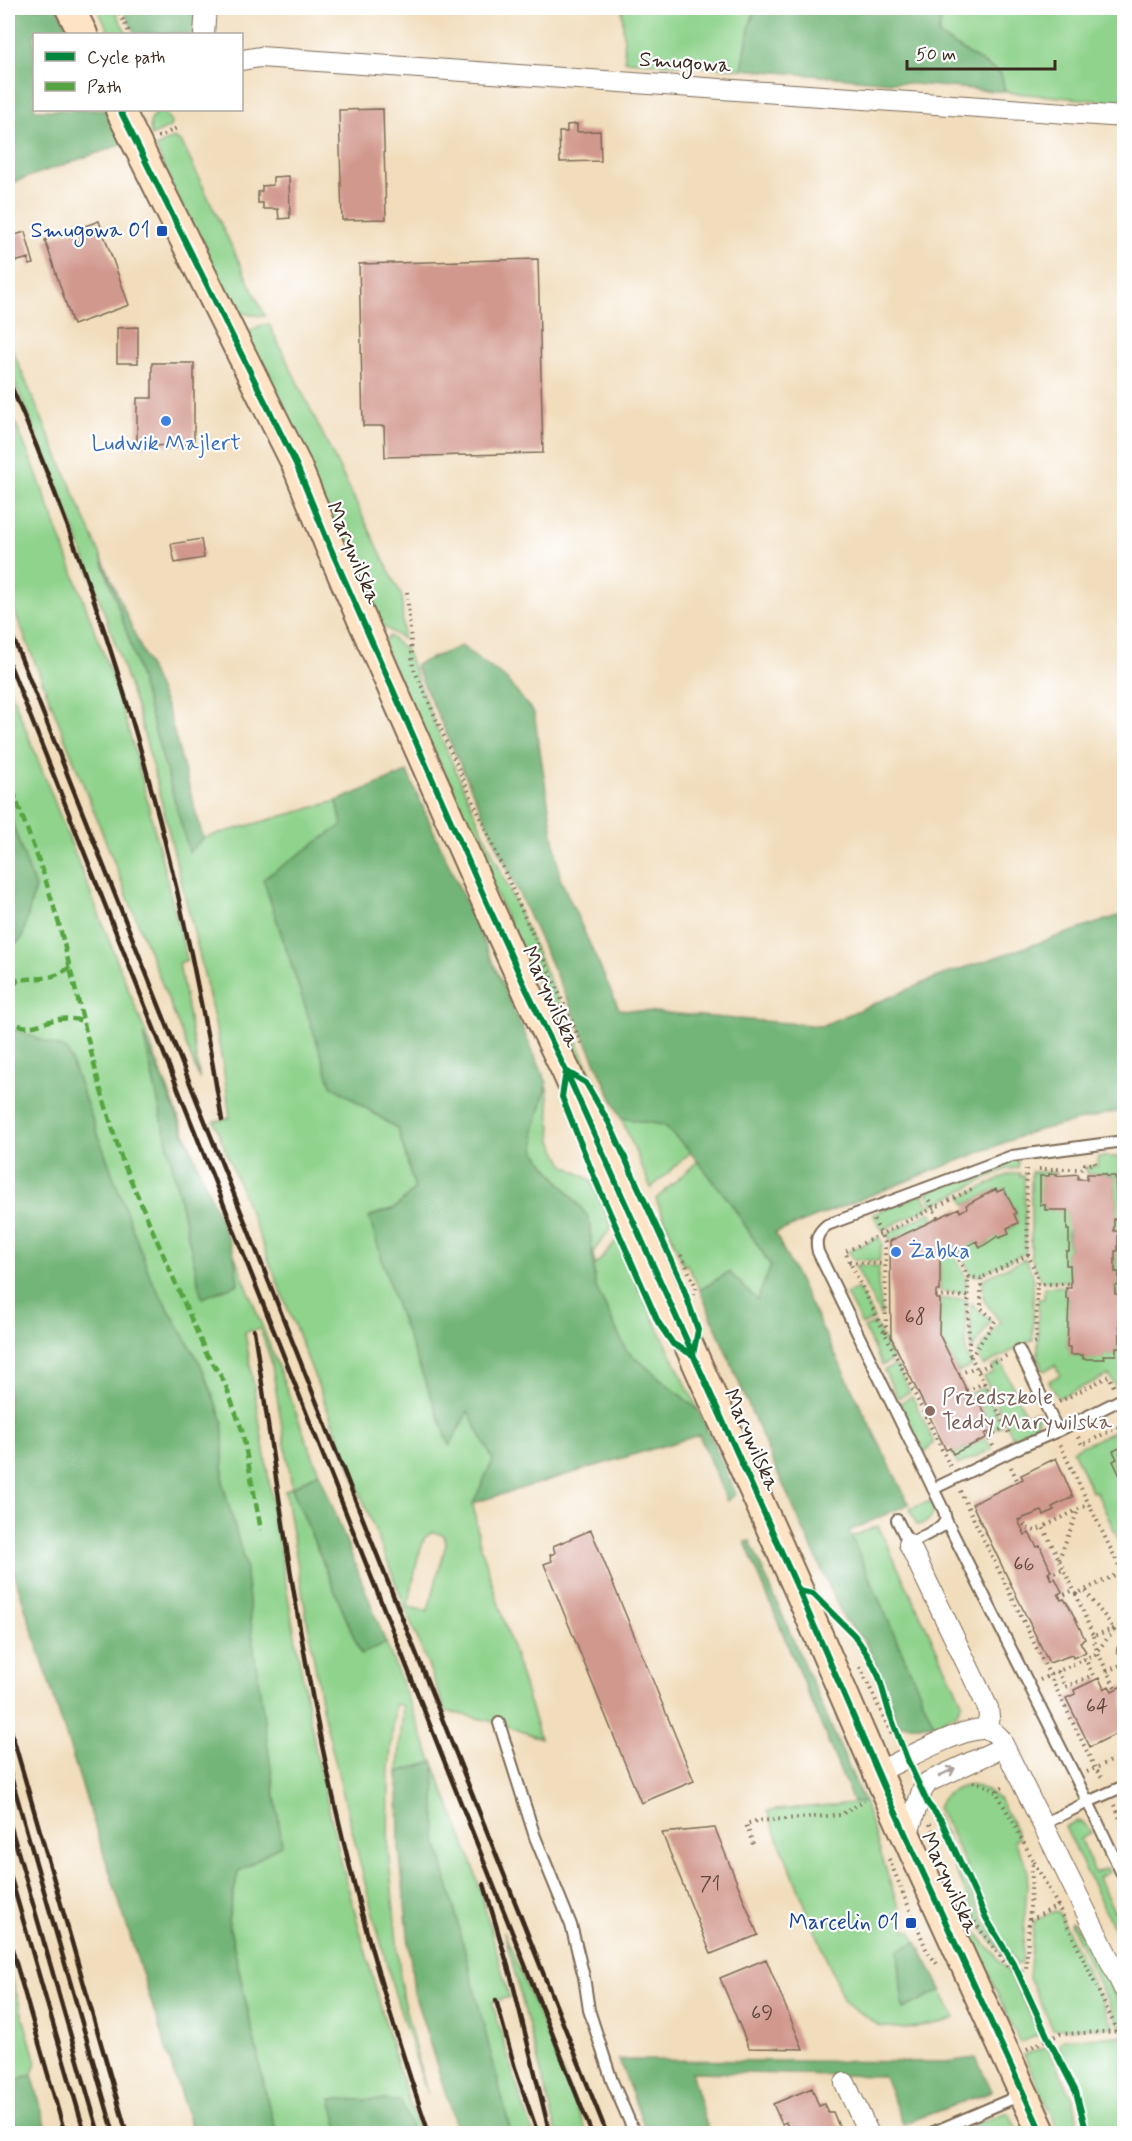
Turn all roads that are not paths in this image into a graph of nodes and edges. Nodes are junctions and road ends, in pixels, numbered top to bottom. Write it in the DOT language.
graph roads {
  1 [pos="70,8"];
  2 [pos="206,8"];
  3 [pos="82,33"];
  4 [pos="204,33"];
  5 [pos="243,60"];
  6 [pos="120,111"];
  7 [pos="1125,117"];
  8 [pos="1125,1141"];
  9 [pos="1019,1350"];
  10 [pos="1125,1398"];
  11 [pos="1058,1436"];
  12 [pos="933,1489"];
  13 [pos="897,1520"];
  14 [pos="946,1520"];
  15 [pos="909,1544"];
  16 [pos="499,1723"];
  17 [pos="986,1728"];
  18 [pos="1005,1747"];
  19 [pos="878,1772"];
  20 [pos="1125,1785"];
  21 [pos="1088,1802"];
  22 [pos="1043,1824"];
  23 [pos="907,1836"];
  24 [pos="1125,1878"];
  25 [pos="1125,1989"];
  26 [pos="845,2083"];
  27 [pos="1024,2094"];
  28 [pos="635,2133"];
  29 [pos="869,2133"];
  30 [pos="929,2133"];
  31 [pos="1042,2133"];
  1 -- 3 [label="street"];
  2 -- 4 [label="street"];
  5 -- 7 [label="street, Smugowa"];
  6 -- 19 [label="street, Marywilska"];
  8 -- 12 [label="lane"];
  9 -- 11 [label="lane"];
  10 -- 11 [label="lane"];
  11 -- 12 [label="lane"];
  12 -- 14 [label="lane"];
  13 -- 15 [label="lane"];
  14 -- 15 [label="lane"];
  14 -- 21 [label="lane"];
  15 -- 17 [label="street"];
  16 -- 28 [label="lane"];
  17 -- 18 [label="street"];
  17 -- 19 [label="street"];
  18 -- 22 [label="street"];
  23 -- 18 [label="street, one-way"];
  19 -- 23 [label="street, Marywilska"];
  20 -- 21 [label="lane"];
  21 -- 22 [label="lane"];
  21 -- 24 [label="lane"];
  22 -- 25 [label="street"];
  23 -- 27 [label="street, Marywilska"];
  26 -- 29 [label="street"];
  27 -- 30 [label="lane"];
  27 -- 31 [label="street, Marywilska"];
}
